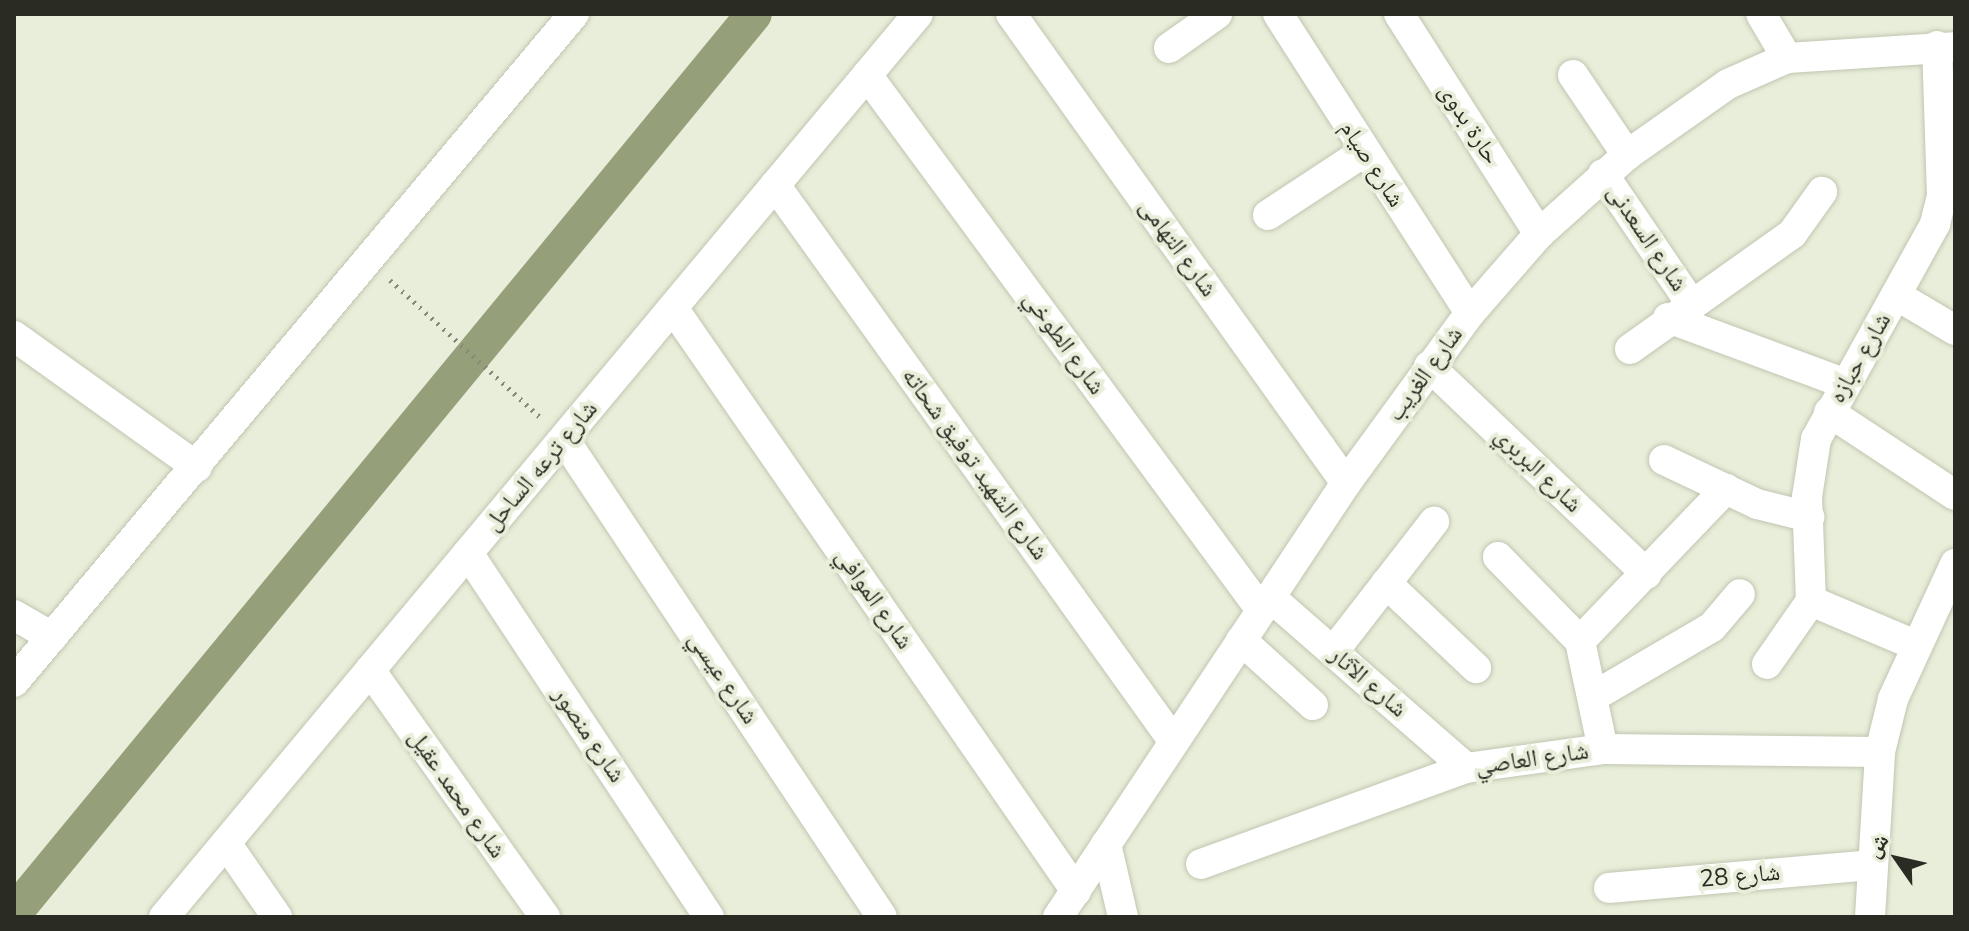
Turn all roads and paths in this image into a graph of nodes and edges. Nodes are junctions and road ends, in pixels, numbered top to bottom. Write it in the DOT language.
graph roads {
  1 [pos="574,14"];
  2 [pos="918,14"];
  3 [pos="1011,14"];
  4 [pos="1217,14"];
  5 [pos="1278,14"];
  6 [pos="1399,14"];
  7 [pos="1761,14"];
  8 [pos="1946,46"];
  9 [pos="1169,48"];
  10 [pos="1787,58"];
  11 [pos="867,75"];
  12 [pos="1573,75"];
  13 [pos="1364,152"];
  14 [pos="1627,155"];
  15 [pos="1603,174"];
  16 [pos="775,185"];
  17 [pos="1822,192"];
  18 [pos="1949,199"];
  19 [pos="1268,215"];
  20 [pos="1539,234"];
  21 [pos="1896,295"];
  22 [pos="418,306"];
  23 [pos="673,308"];
  24 [pos="1679,310"];
  25 [pos="1470,313"];
  26 [pos="1955,330"];
  27 [pos="14,336"];
  28 [pos="1630,349"];
  29 [pos="1429,366"];
  30 [pos="1844,383"];
  31 [pos="524,402"];
  32 [pos="1829,412"];
  33 [pos="564,439"];
  34 [pos="1664,460"];
  35 [pos="197,467"];
  36 [pos="1346,483"];
  37 [pos="1726,489"];
  38 [pos="1955,495"];
  39 [pos="1809,517"];
  40 [pos="1434,522"];
  41 [pos="468,553"];
  42 [pos="1498,557"];
  43 [pos="1955,564"];
  44 [pos="1647,574"];
  45 [pos="1386,583"];
  46 [pos="1740,594"];
  47 [pos="1811,601"];
  48 [pos="1265,604"];
  49 [pos="14,615"];
  50 [pos="52,637"];
  51 [pos="1241,640"];
  52 [pos="1580,641"];
  53 [pos="1915,645"];
  54 [pos="1333,652"];
  55 [pos="1767,664"];
  56 [pos="1476,668"];
  57 [pos="370,670"];
  58 [pos="14,682"];
  59 [pos="1596,695"];
  60 [pos="1313,705"];
  61 [pos="1174,742"];
  62 [pos="1603,749"];
  63 [pos="1880,752"];
  64 [pos="1466,768"];
  65 [pos="226,843"];
  66 [pos="1106,844"];
  67 [pos="1201,864"];
  68 [pos="1870,865"];
  69 [pos="1609,888"];
  70 [pos="1076,891"];
  71 [pos="164,917"];
  72 [pos="277,917"];
  73 [pos="545,917"];
  74 [pos="709,917"];
  75 [pos="882,917"];
  76 [pos="1058,917"];
  77 [pos="1123,917"];
  78 [pos="1870,917"];
  1 -- 35 [label="street"];
  2 -- 11 [label="street, شارع ترعه الساحل"];
  3 -- 36 [label="street, شارع التهامى"];
  4 -- 9 [label="street"];
  5 -- 13 [label="street, شارع صيام"];
  6 -- 20 [label="street, حارة بدوى"];
  7 -- 10 [label="street"];
  8 -- 10 [label="street, شارع الغريب"];
  8 -- 18 [label="street, شارع حبازه"];
  10 -- 14 [label="street, شارع الغريب"];
  11 -- 16 [label="street, شارع ترعه الساحل"];
  11 -- 48 [label="street, شارع الطوخي"];
  12 -- 14 [label="street"];
  13 -- 19 [label="street"];
  13 -- 25 [label="street, شارع صيام"];
  14 -- 15 [label="street, شارع الغريب"];
  15 -- 20 [label="street, شارع الغريب"];
  15 -- 24 [label="street, شارع السعدنى"];
  16 -- 23 [label="street, شارع ترعه الساحل"];
  16 -- 61 [label="street, شارع الشهيد توفيق شحاته"];
  17 -- 24 [label="street"];
  18 -- 21 [label="street, شارع حبازه"];
  20 -- 25 [label="street, شارع الغريب"];
  21 -- 26 [label="street"];
  21 -- 30 [label="street, شارع حبازه"];
  22 -- 31 [label="path"];
  23 -- 33 [label="street, شارع ترعه الساحل"];
  23 -- 70 [label="street, شارع الموافي"];
  24 -- 28 [label="street"];
  24 -- 30 [label="street"];
  25 -- 29 [label="street, شارع الغريب"];
  27 -- 35 [label="street"];
  29 -- 36 [label="street, شارع الغريب"];
  29 -- 44 [label="street, شارع البربري"];
  30 -- 32 [label="street, شارع حبازه"];
  32 -- 38 [label="street"];
  32 -- 39 [label="street, شارع حبازه"];
  33 -- 41 [label="street, شارع ترعه الساحل"];
  33 -- 75 [label="street, شارع عيسي"];
  34 -- 37 [label="street"];
  35 -- 50 [label="street"];
  36 -- 48 [label="street, شارع الغريب"];
  37 -- 39 [label="street"];
  37 -- 44 [label="street"];
  39 -- 47 [label="street, شارع حبازه"];
  40 -- 45 [label="street"];
  41 -- 57 [label="street, شارع ترعه الساحل"];
  41 -- 74 [label="street, شارع منصور"];
  42 -- 52 [label="street"];
  43 -- 53 [label="street"];
  44 -- 52 [label="street"];
  45 -- 54 [label="street"];
  45 -- 56 [label="street"];
  46 -- 59 [label="street"];
  47 -- 53 [label="street"];
  47 -- 55 [label="street"];
  48 -- 51 [label="street, شارع الغريب"];
  48 -- 54 [label="street, شارع الآثار"];
  49 -- 50 [label="street"];
  50 -- 58 [label="street"];
  51 -- 60 [label="street"];
  51 -- 61 [label="street, شارع الغريب"];
  52 -- 59 [label="street"];
  53 -- 63 [label="street"];
  54 -- 64 [label="street, شارع الآثار"];
  57 -- 65 [label="street, شارع ترعه الساحل"];
  57 -- 73 [label="street, شارع محمد عقيل"];
  59 -- 62 [label="street"];
  61 -- 66 [label="street, شارع الغريب"];
  62 -- 63 [label="street, شارع العاصي"];
  62 -- 64 [label="street, شارع العاصي"];
  63 -- 68 [label="street"];
  64 -- 67 [label="street, شارع العاصي"];
  65 -- 71 [label="street, شارع ترعه الساحل"];
  65 -- 72 [label="street"];
  66 -- 70 [label="street, شارع الغريب"];
  66 -- 77 [label="street"];
  68 -- 69 [label="street, شارع 28"];
  68 -- 78 [label="street"];
  70 -- 76 [label="street, شارع الغريب"];
}
